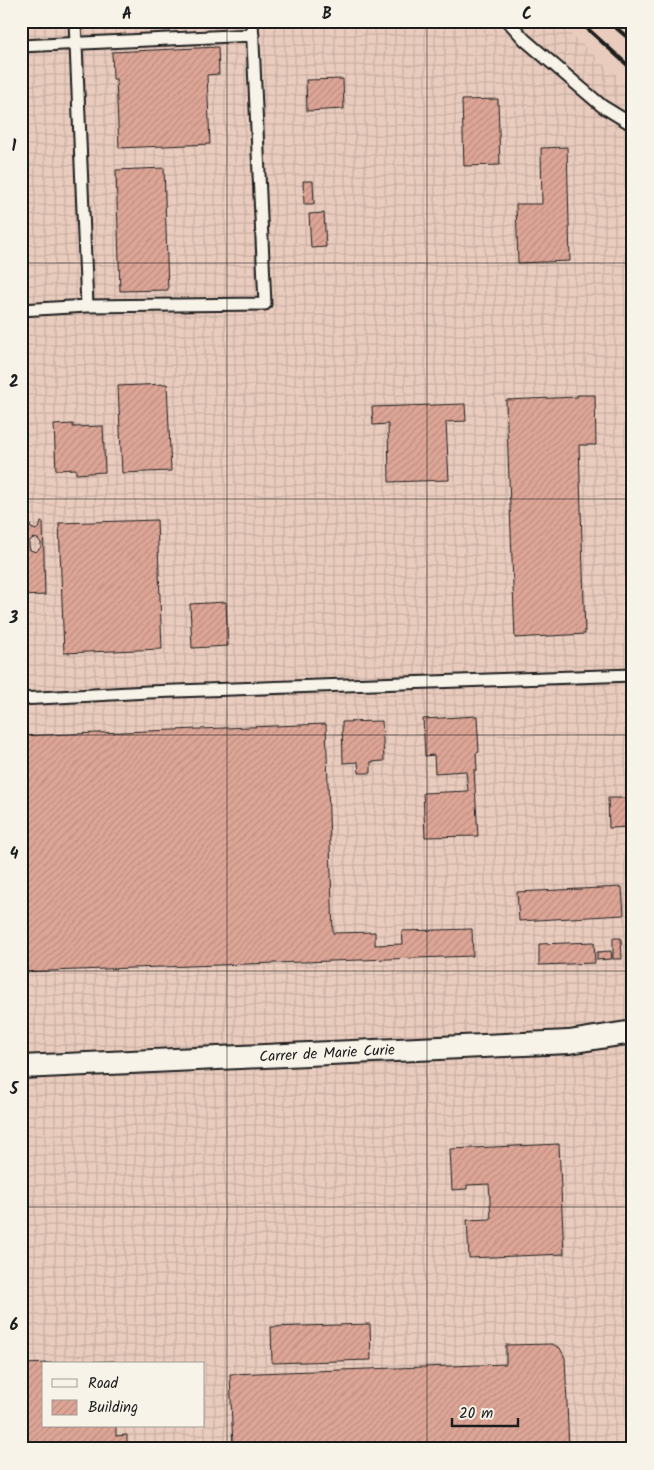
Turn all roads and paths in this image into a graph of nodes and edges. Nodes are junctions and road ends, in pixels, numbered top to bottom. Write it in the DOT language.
graph roads {
  1 [pos="74,21"];
  2 [pos="252,21"];
  3 [pos="508,21"];
  4 [pos="253,35"];
  5 [pos="75,44"];
  6 [pos="21,46"];
  7 [pos="633,125"];
  8 [pos="87,306"];
  9 [pos="21,310"];
  10 [pos="633,675"];
  11 [pos="21,699"];
  12 [pos="633,1032"];
  13 [pos="21,1067"];
  1 -- 5 [label="lane"];
  2 -- 4 [label="lane"];
  3 -- 7 [label="lane"];
  4 -- 5 [label="lane"];
  4 -- 8 [label="lane"];
  5 -- 6 [label="lane"];
  5 -- 8 [label="lane"];
  8 -- 9 [label="lane"];
  10 -- 11 [label="lane"];
  12 -- 13 [label="street, Carrer de Marie Curie"];
}
